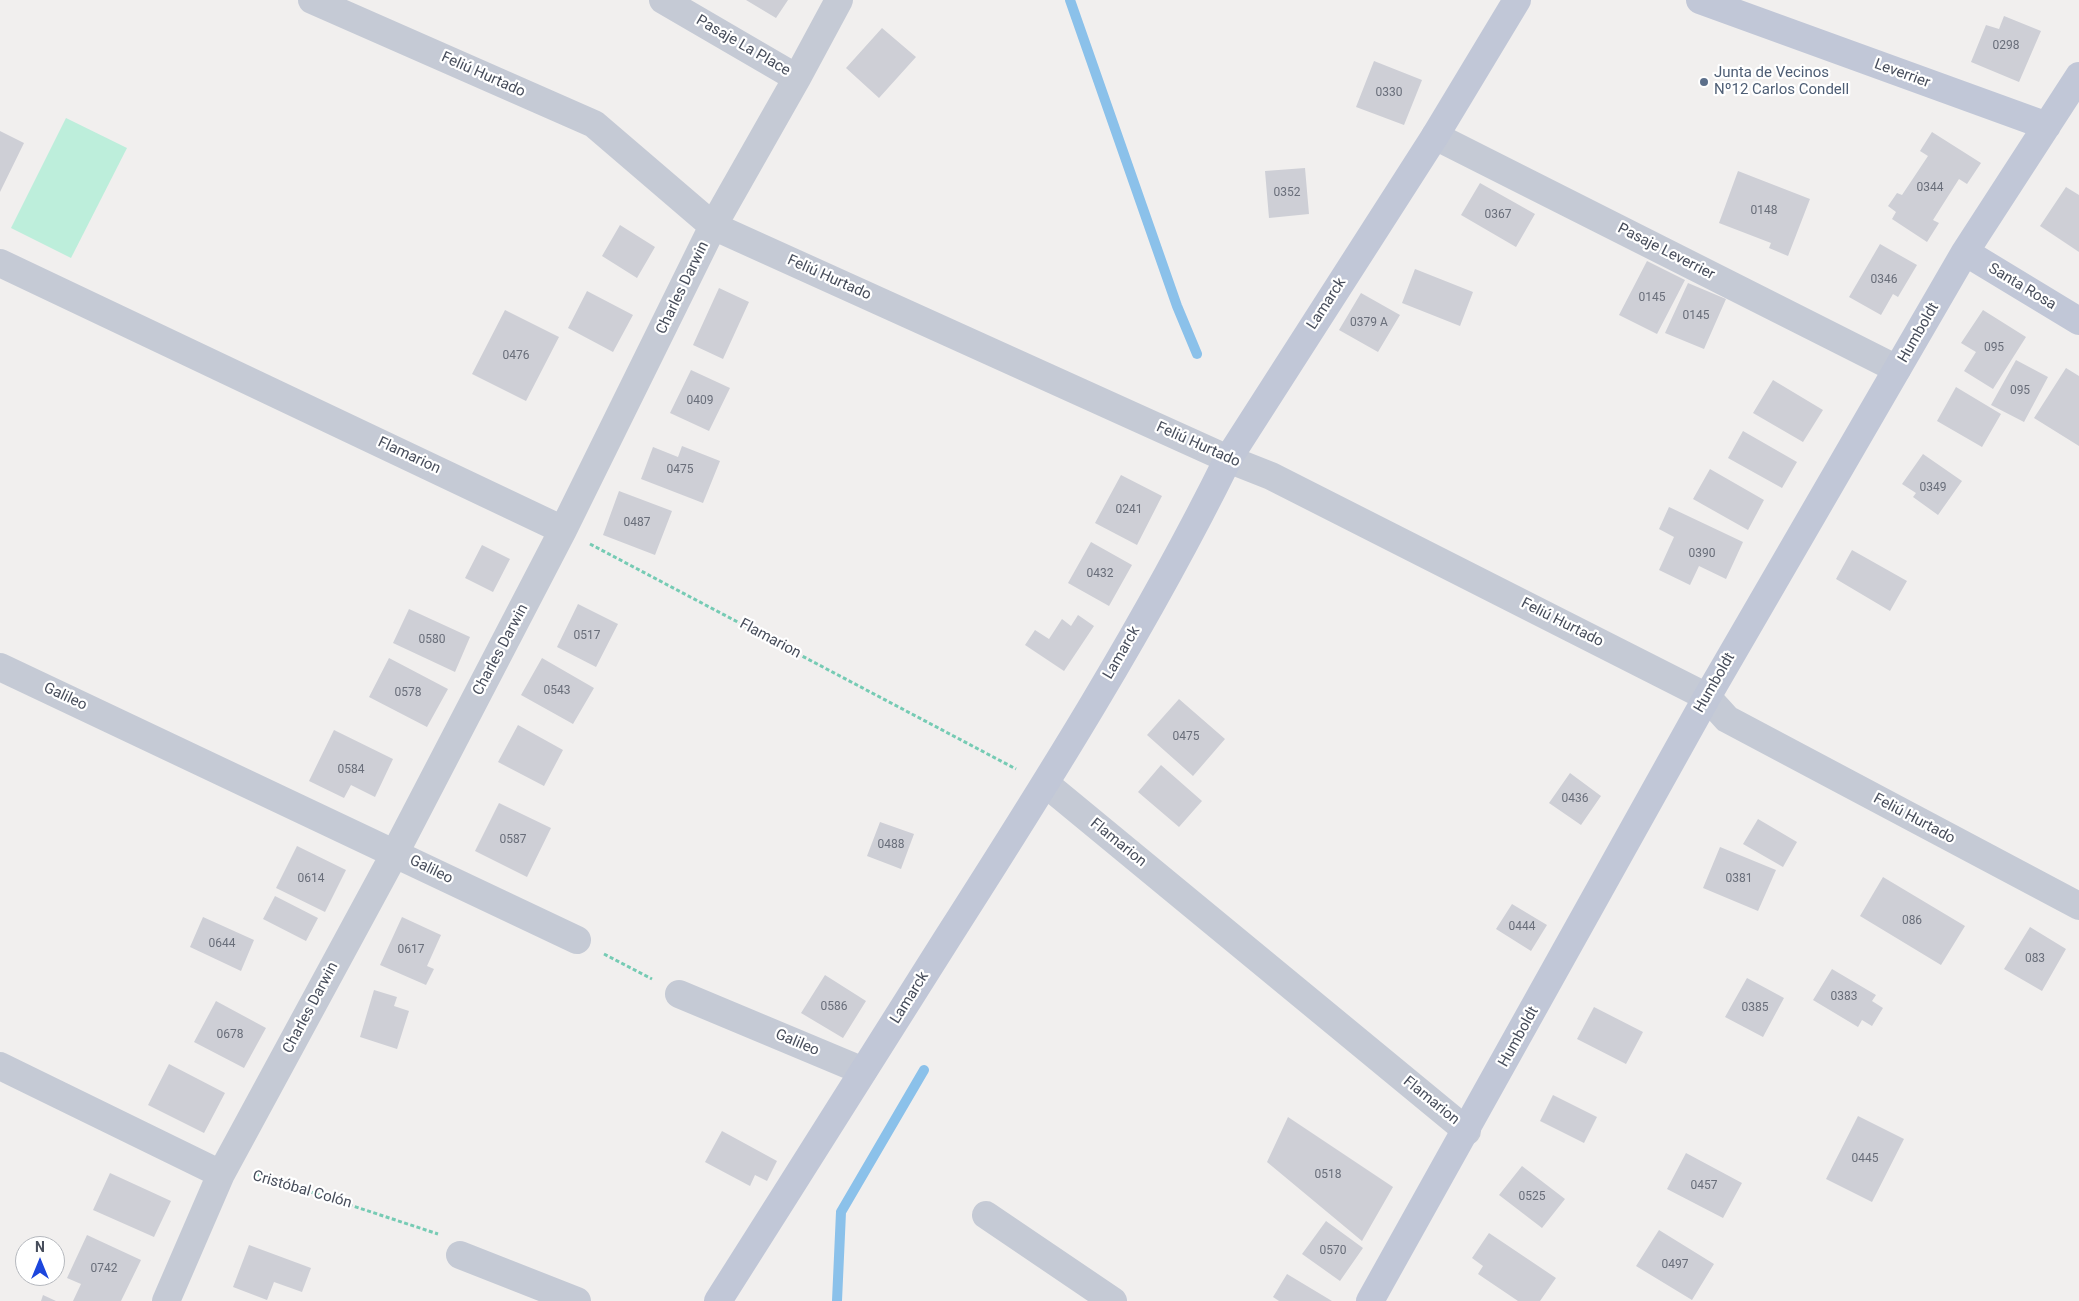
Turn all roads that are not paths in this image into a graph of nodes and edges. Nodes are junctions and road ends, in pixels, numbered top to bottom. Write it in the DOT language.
graph roads {
  1 [pos="312,0"];
  2 [pos="663,0"];
  3 [pos="839,0"];
  4 [pos="1517,0"];
  5 [pos="1700,0"];
  6 [pos="2079,76"];
  7 [pos="798,78"];
  8 [pos="2047,126"];
  9 [pos="1435,136"];
  10 [pos="713,226"];
  11 [pos="1965,252"];
  12 [pos="0,263"];
  13 [pos="2079,321"];
  14 [pos="1898,369"];
  15 [pos="1228,459"];
  16 [pos="563,530"];
  17 [pos="0,667"];
  18 [pos="1707,697"];
  19 [pos="1046,784"];
  20 [pos="395,852"];
  21 [pos="2079,906"];
  22 [pos="577,940"];
  23 [pos="680,994"];
  24 [pos="0,1066"];
  25 [pos="863,1071"];
  26 [pos="1467,1130"];
  27 [pos="221,1174"];
  28 [pos="986,1215"];
  29 [pos="460,1255"];
  30 [pos="166,1301"];
  31 [pos="576,1301"];
  32 [pos="718,1301"];
  33 [pos="1113,1301"];
  34 [pos="1370,1301"];
  1 -- 10 [label="street, Feliú Hurtado"];
  2 -- 7 [label="street, Pasaje La Place"];
  3 -- 7 [label="street, Charles Darwin"];
  4 -- 9 [label="main road, Lamarck"];
  5 -- 8 [label="main road, Leverrier"];
  6 -- 8 [label="main road, Humboldt"];
  7 -- 10 [label="street, Charles Darwin"];
  8 -- 11 [label="main road, Humboldt"];
  9 -- 14 [label="street, Pasaje Leverrier"];
  9 -- 15 [label="main road, Lamarck"];
  10 -- 15 [label="street, Feliú Hurtado"];
  10 -- 16 [label="street, Charles Darwin"];
  11 -- 13 [label="main road, Santa Rosa"];
  11 -- 14 [label="main road, Humboldt"];
  12 -- 16 [label="street, Flamarion"];
  14 -- 18 [label="main road, Humboldt"];
  15 -- 18 [label="street, Feliú Hurtado"];
  15 -- 19 [label="main road, Lamarck"];
  16 -- 20 [label="street, Charles Darwin"];
  17 -- 20 [label="street, Galileo"];
  18 -- 21 [label="street, Feliú Hurtado"];
  18 -- 26 [label="main road, Humboldt"];
  19 -- 25 [label="main road, Lamarck"];
  19 -- 26 [label="street, Flamarion"];
  20 -- 22 [label="street, Galileo"];
  20 -- 27 [label="street, Charles Darwin"];
  23 -- 25 [label="street, Galileo"];
  24 -- 27 [label="street"];
  25 -- 32 [label="main road, Lamarck"];
  26 -- 34 [label="main road, Humboldt"];
  27 -- 30 [label="street, Charles Darwin"];
  28 -- 33 [label="street"];
  29 -- 31 [label="street"];
}
